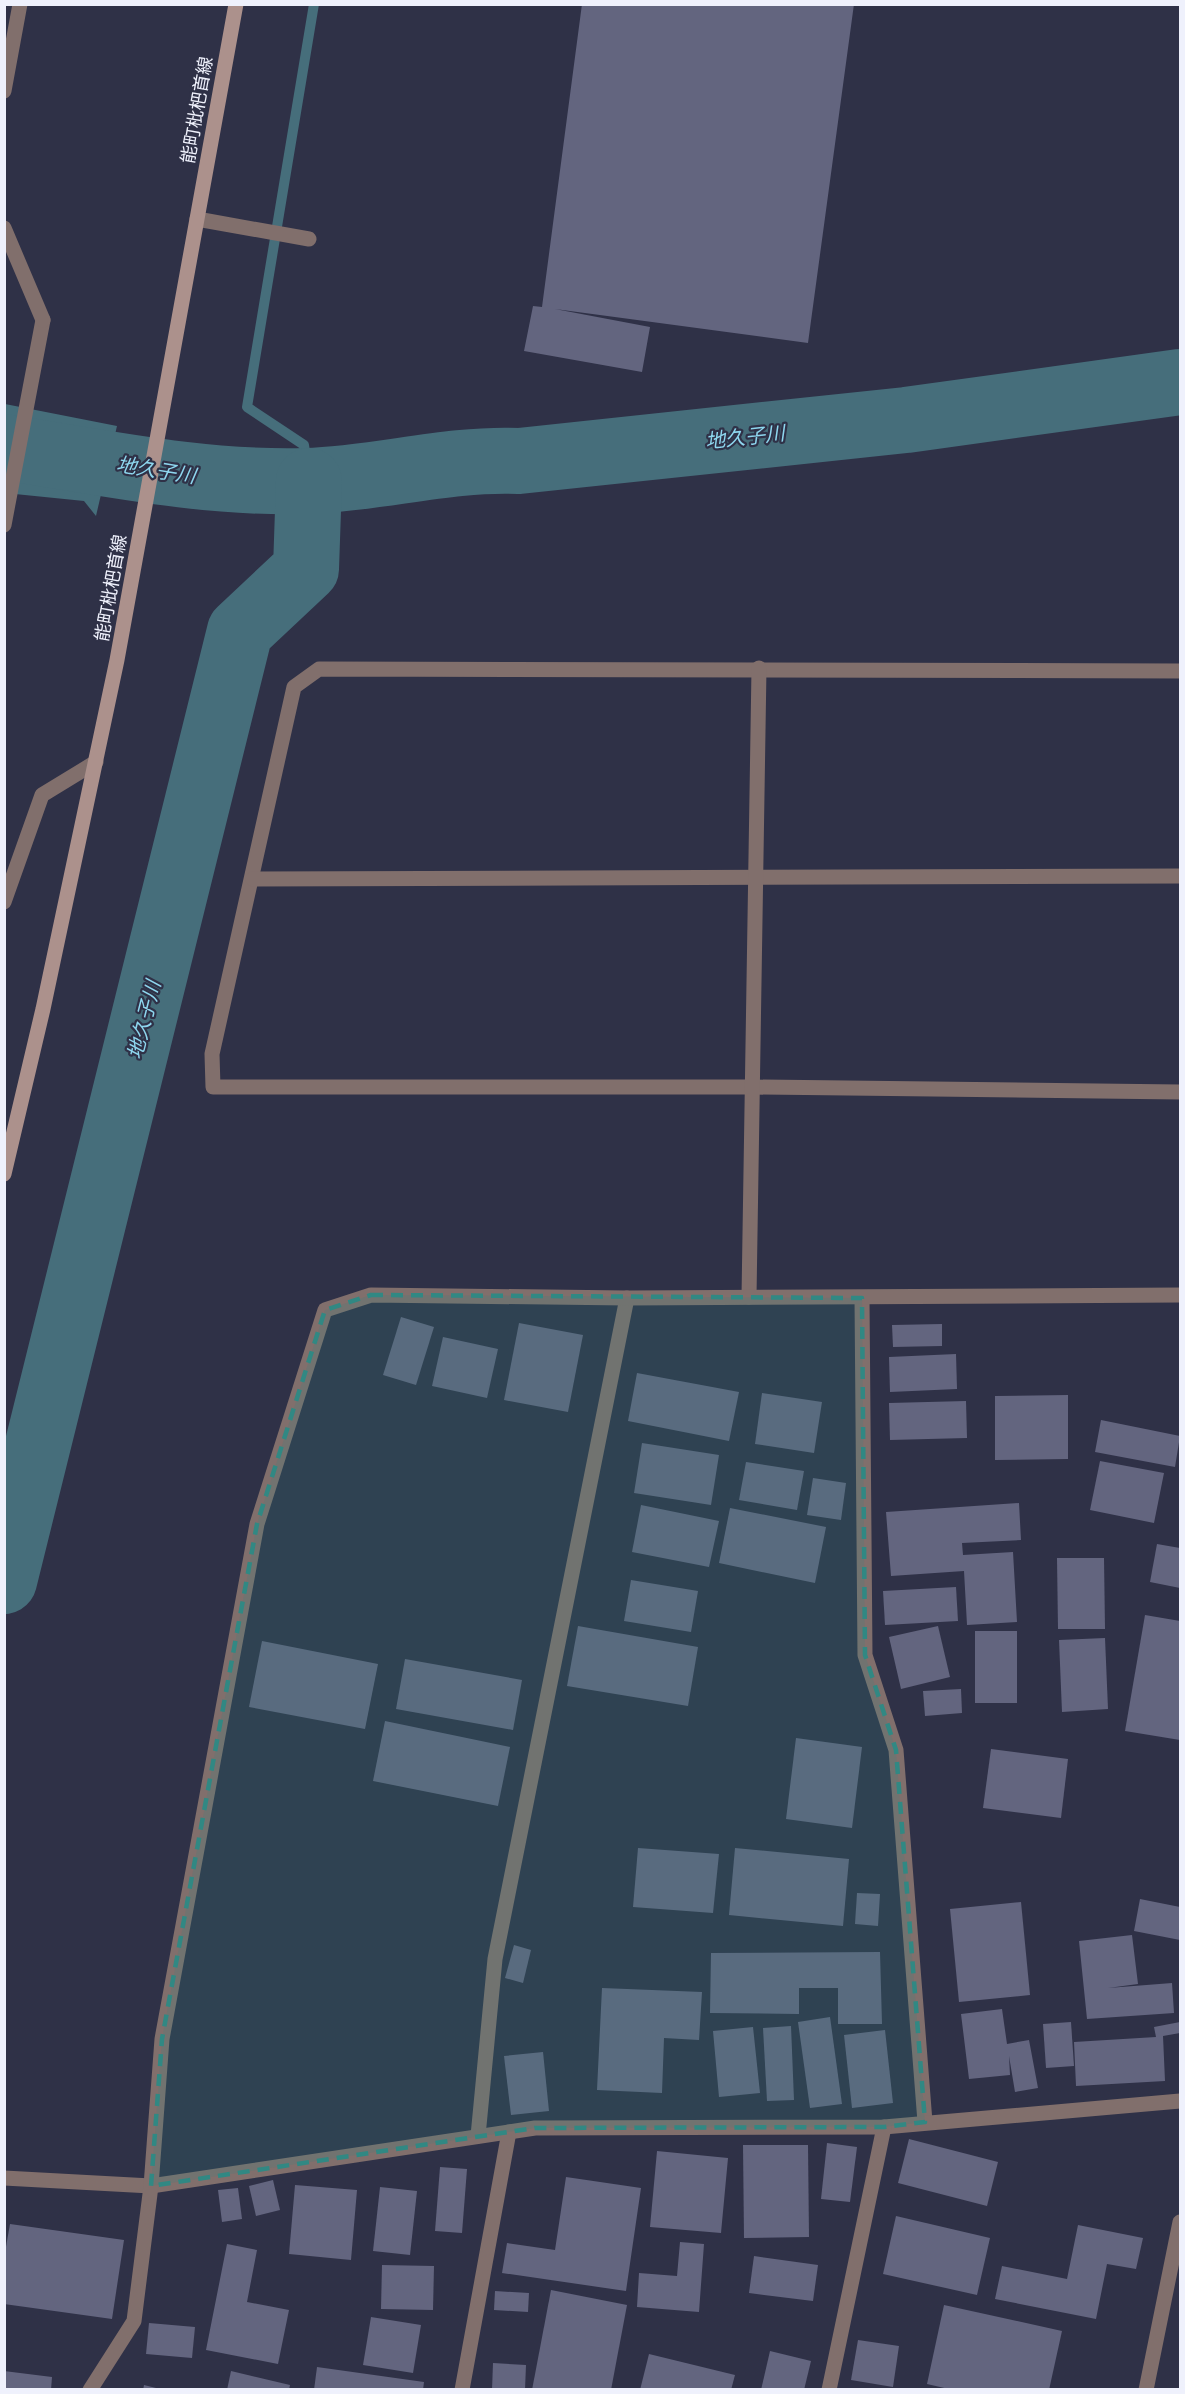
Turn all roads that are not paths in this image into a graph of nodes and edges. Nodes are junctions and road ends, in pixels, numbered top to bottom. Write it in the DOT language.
graph roads {
  1 [pos="20,4"];
  2 [pos="236,4"];
  3 [pos="4,91"];
  4 [pos="197,219"];
  5 [pos="4,228"];
  6 [pos="309,239"];
  7 [pos="4,525"];
  8 [pos="759,668"];
  9 [pos="1180,671"];
  10 [pos="96,762"];
  11 [pos="1180,876"];
  12 [pos="253,879"];
  13 [pos="757,879"];
  14 [pos="4,902"];
  15 [pos="752,1087"];
  16 [pos="1180,1092"];
  17 [pos="4,1174"];
  18 [pos="1180,1295"];
  19 [pos="749,1297"];
  20 [pos="627,1298"];
  21 [pos="862,1298"];
  22 [pos="1180,2101"];
  23 [pos="926,2122"];
  24 [pos="884,2127"];
  25 [pos="509,2132"];
  26 [pos="478,2136"];
  27 [pos="4,2178"];
  28 [pos="151,2186"];
  29 [pos="1180,2222"];
  30 [pos="90,2390"];
  31 [pos="462,2390"];
  32 [pos="829,2390"];
  33 [pos="1146,2390"];
  1 -- 3 [label="street"];
  2 -- 4 [label="main road, 能町枇杷首線"];
  4 -- 6 [label="street"];
  4 -- 10 [label="main road, 能町枇杷首線"];
  5 -- 7 [label="street"];
  8 -- 9 [label="street"];
  8 -- 12 [label="street"];
  8 -- 13 [label="street"];
  10 -- 14 [label="street"];
  10 -- 17 [label="main road, 能町枇杷首線"];
  11 -- 13 [label="street"];
  12 -- 13 [label="street"];
  12 -- 15 [label="street"];
  13 -- 15 [label="street"];
  15 -- 16 [label="street"];
  15 -- 19 [label="street"];
  18 -- 21 [label="street"];
  19 -- 20 [label="street"];
  19 -- 21 [label="street"];
  20 -- 26 [label="street"];
  20 -- 28 [label="street"];
  21 -- 23 [label="street"];
  22 -- 23 [label="street"];
  23 -- 24 [label="street"];
  24 -- 25 [label="street"];
  24 -- 32 [label="street"];
  25 -- 26 [label="street"];
  25 -- 31 [label="street"];
  26 -- 28 [label="street"];
  27 -- 28 [label="street"];
  28 -- 30 [label="street"];
  29 -- 33 [label="street"];
}
